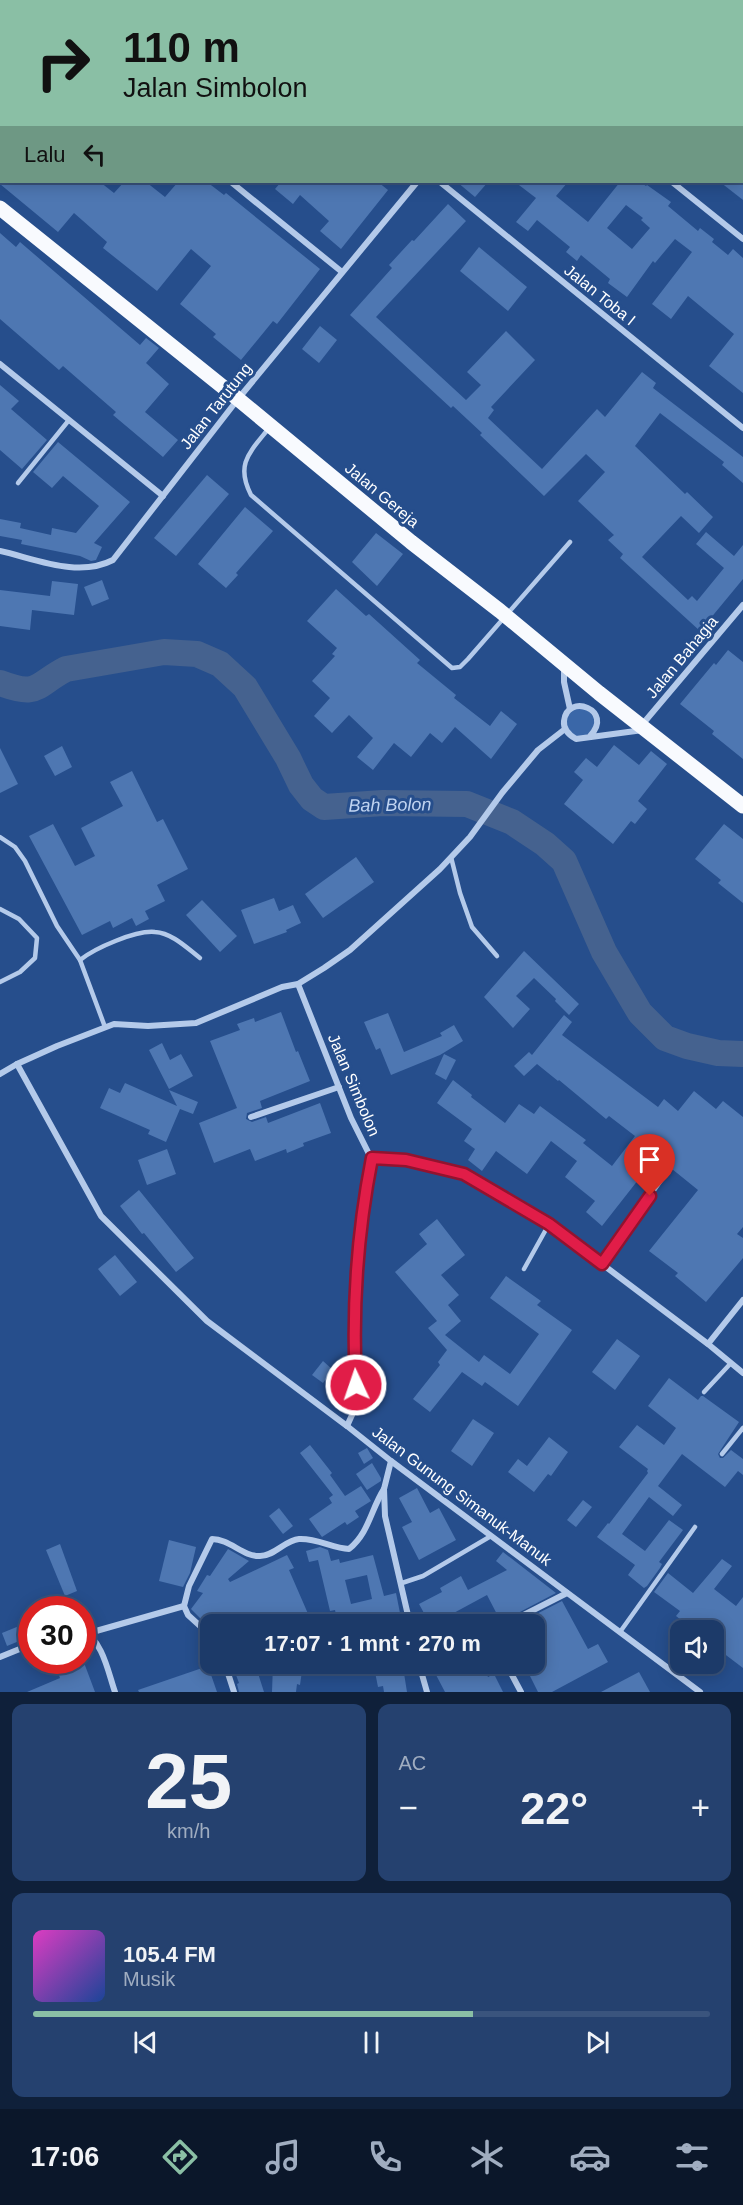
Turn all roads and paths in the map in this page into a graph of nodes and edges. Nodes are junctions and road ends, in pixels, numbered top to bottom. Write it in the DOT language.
graph roads {
  1 [pos="232,183"];
  2 [pos="416,183"];
  3 [pos="441,183"];
  4 [pos="673,183"];
  5 [pos="0,208"];
  6 [pos="743,239"];
  7 [pos="342,272"];
  8 [pos="0,364"];
  9 [pos="238,399"];
  10 [pos="69,420"];
  11 [pos="270,426"];
  12 [pos="743,428"];
  13 [pos="18,483"];
  14 [pos="163,496"];
  15 [pos="570,542"];
  16 [pos="0,551"];
  17 [pos="743,605"];
  18 [pos="505,615"];
  19 [pos="564,663"];
  20 [pos="599,693"];
  21 [pos="570,709"];
  22 [pos="591,710"];
  23 [pos="643,728"];
  24 [pos="565,729"];
  25 [pos="590,736"];
  26 [pos="743,806"];
  27 [pos="0,837"];
  28 [pos="452,858"];
  29 [pos="0,909"];
  30 [pos="497,956"];
  31 [pos="200,958"];
  32 [pos="80,960"];
  33 [pos="0,982"];
  34 [pos="298,984"];
  35 [pos="105,1027"];
  36 [pos="17,1064"];
  37 [pos="0,1074"];
  38 [pos="339,1087"];
  39 [pos="251,1117"];
  40 [pos="372,1158"];
  41 [pos="662,1179"];
  42 [pos="549,1224"];
  43 [pos="602,1264"];
  44 [pos="524,1269"];
  45 [pos="743,1300"];
  46 [pos="708,1344"];
  47 [pos="731,1363"];
  48 [pos="743,1373"];
  49 [pos="704,1392"];
  50 [pos="347,1426"];
  51 [pos="743,1428"];
  52 [pos="722,1454"];
  53 [pos="391,1461"];
  54 [pos="384,1489"];
  55 [pos="695,1527"];
  56 [pos="491,1536"];
  57 [pos="402,1583"];
  58 [pos="567,1593"];
  59 [pos="184,1606"];
  60 [pos="408,1614"];
  61 [pos="526,1614"];
  62 [pos="200,1626"];
  63 [pos="96,1628"];
  64 [pos="620,1632"];
  65 [pos="96,1644"];
  66 [pos="18,1650"];
  67 [pos="0,1658"];
  68 [pos="228,1674"];
  69 [pos="421,1674"];
  70 [pos="511,1674"];
  71 [pos="116,1692"];
  72 [pos="234,1692"];
  73 [pos="427,1692"];
  74 [pos="521,1692"];
  75 [pos="700,1692"];
  1 -- 7 [label="street"];
  2 -- 7 [label="street, Jalan Tarutung"];
  3 -- 12 [label="street, Jalan Toba I"];
  4 -- 6 [label="street"];
  5 -- 9 [label="main road, Jalan Gereja"];
  7 -- 9 [label="street, Jalan Tarutung"];
  8 -- 10 [label="street"];
  9 -- 11 [label="main road, Jalan Gereja"];
  9 -- 14 [label="street, Jalan Tarutung"];
  10 -- 13 [label="lane"];
  10 -- 14 [label="street"];
  11 -- 18 [label="main road, Jalan Gereja"];
  11 -- 18 [label="lane"];
  14 -- 16 [label="street, Jalan Tarutung"];
  15 -- 18 [label="lane"];
  17 -- 23 [label="street, Jalan Bahagia"];
  18 -- 19 [label="main road, Jalan Gereja"];
  19 -- 20 [label="main road, Jalan Gereja"];
  19 -- 21 [label="street"];
  20 -- 22 [label="street"];
  20 -- 23 [label="main road, Jalan Gereja"];
  21 -- 22 [label="street"];
  21 -- 24 [label="street"];
  22 -- 25 [label="street"];
  23 -- 25 [label="street"];
  23 -- 26 [label="main road, Jalan Gereja"];
  24 -- 25 [label="street"];
  24 -- 28 [label="street"];
  27 -- 32 [label="lane"];
  28 -- 30 [label="lane"];
  28 -- 34 [label="street"];
  29 -- 33 [label="lane"];
  31 -- 32 [label="lane"];
  32 -- 35 [label="lane"];
  34 -- 35 [label="street"];
  34 -- 38 [label="street, Jalan Simbolon"];
  35 -- 36 [label="street"];
  36 -- 37 [label="street"];
  36 -- 50 [label="street, Jalan Gunung Simanuk-Manuk"];
  38 -- 39 [label="street"];
  38 -- 40 [label="street, Jalan Simbolon"];
  40 -- 42 [label="street, Jalan Simbolon"];
  40 -- 50 [label="street"];
  41 -- 43 [label="lane"];
  42 -- 43 [label="street, Jalan Simbolon"];
  42 -- 44 [label="lane"];
  43 -- 46 [label="street, Jalan Simbolon"];
  45 -- 46 [label="street"];
  46 -- 47 [label="street, Jalan Simbolon"];
  47 -- 48 [label="street, Jalan Simbolon"];
  47 -- 49 [label="lane"];
  50 -- 53 [label="street, Jalan Gunung Simanuk-Manuk"];
  51 -- 52 [label="lane"];
  53 -- 54 [label="street"];
  53 -- 56 [label="street, Jalan Gunung Simanuk-Manuk"];
  54 -- 57 [label="street"];
  54 -- 59 [label="street"];
  55 -- 64 [label="lane"];
  56 -- 57 [label="lane"];
  56 -- 58 [label="street, Jalan Gunung Simanuk-Manuk"];
  57 -- 60 [label="street"];
  58 -- 61 [label="street"];
  58 -- 64 [label="street, Jalan Gunung Simanuk-Manuk"];
  59 -- 62 [label="street"];
  59 -- 63 [label="street"];
  64 -- 75 [label="street, Jalan Gunung Simanuk-Manuk"];
  65 -- 71 [label="street"];
  66 -- 67 [label="street"];
  68 -- 72 [label="street"];
  69 -- 73 [label="street"];
  70 -- 74 [label="street"];
}
